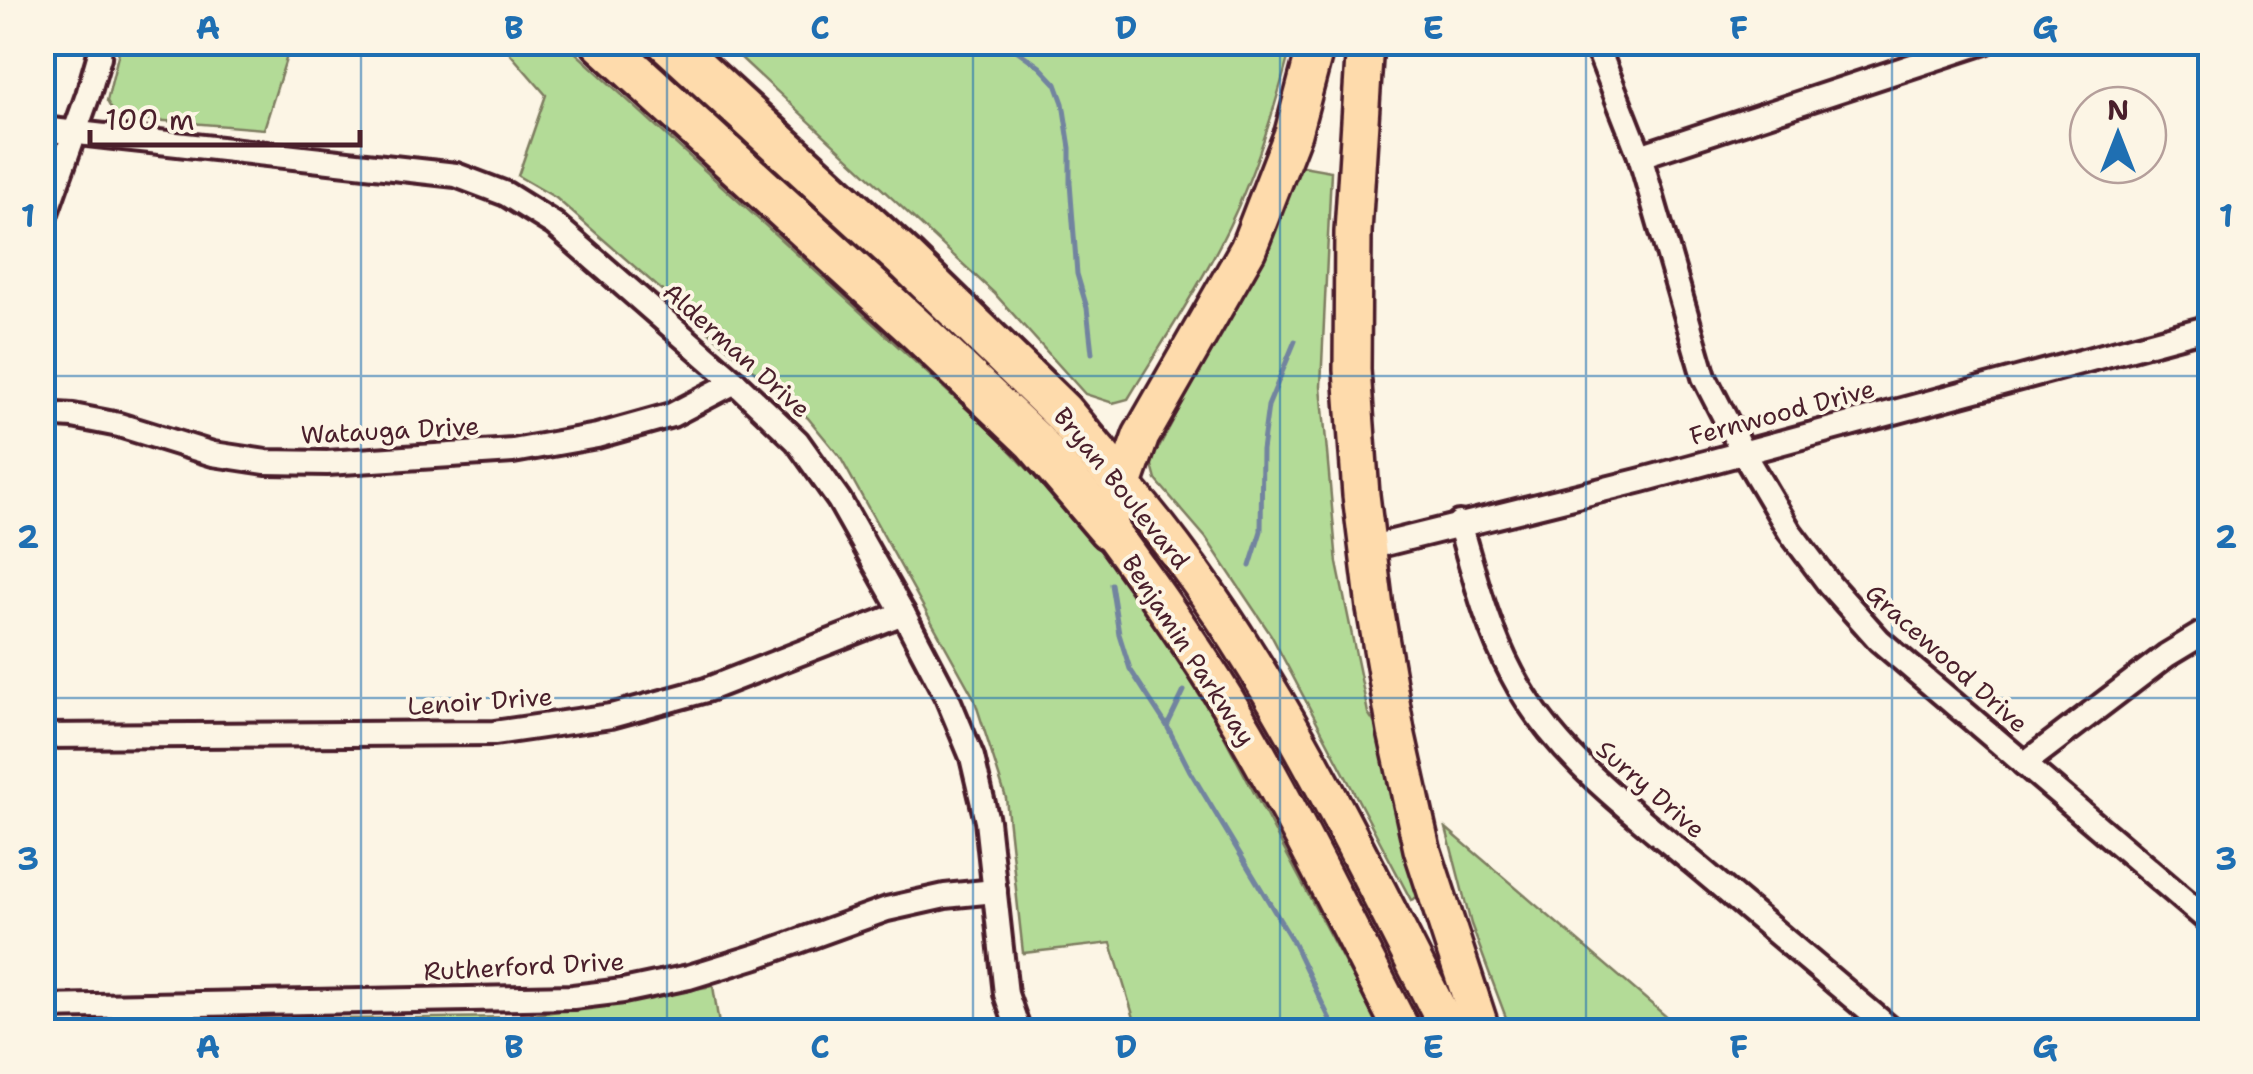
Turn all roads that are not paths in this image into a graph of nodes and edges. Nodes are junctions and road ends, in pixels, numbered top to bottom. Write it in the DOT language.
graph roads {
  1 [pos="100,42"];
  2 [pos="602,42"];
  3 [pos="668,42"];
  4 [pos="1317,42"];
  5 [pos="1365,42"];
  6 [pos="1592,42"];
  7 [pos="1903,42"];
  8 [pos="1985,42"];
  9 [pos="1912,65"];
  10 [pos="42,128"];
  11 [pos="75,134"];
  12 [pos="1640,156"];
  13 [pos="42,224"];
  14 [pos="2210,327"];
  15 [pos="734,382"];
  16 [pos="42,414"];
  17 [pos="1742,451"];
  18 [pos="1124,485"];
  19 [pos="1459,524"];
  20 [pos="1109,529"];
  21 [pos="1368,548"];
  22 [pos="903,613"];
  23 [pos="2210,629"];
  24 [pos="42,736"];
  25 [pos="2024,764"];
  26 [pos="995,891"];
  27 [pos="2210,922"];
  28 [pos="42,1006"];
  29 [pos="1019,1032"];
  30 [pos="1402,1032"];
  31 [pos="1450,1032"];
  32 [pos="1482,1032"];
  33 [pos="1894,1032"];
  1 -- 11 [label="street"];
  2 -- 20 [label="highway, Bryan Boulevard"];
  3 -- 18 [label="highway, Bryan Boulevard"];
  4 -- 18 [label="main road, Benjamin Parkway"];
  5 -- 21 [label="main road"];
  6 -- 12 [label="street, Gracewood Drive"];
  7 -- 9 [label="street"];
  8 -- 9 [label="street"];
  9 -- 12 [label="street"];
  10 -- 11 [label="street, Alderman Drive"];
  11 -- 13 [label="street"];
  11 -- 15 [label="street, Alderman Drive"];
  12 -- 17 [label="street, Gracewood Drive"];
  14 -- 17 [label="street, Fernwood Drive"];
  15 -- 16 [label="street, Watauga Drive"];
  15 -- 22 [label="street, Alderman Drive"];
  17 -- 19 [label="street, Fernwood Drive"];
  17 -- 25 [label="street, Gracewood Drive"];
  18 -- 20 [label="main road, Benjamin Parkway"];
  18 -- 31 [label="main road, Bryan Boulevard"];
  19 -- 21 [label="street, Fernwood Drive"];
  19 -- 33 [label="street, Surry Drive"];
  20 -- 30 [label="main road, Benjamin Parkway"];
  21 -- 32 [label="main road"];
  22 -- 24 [label="street, Lenoir Drive"];
  22 -- 26 [label="street, Alderman Drive"];
  23 -- 25 [label="street"];
  25 -- 27 [label="street, Gracewood Drive"];
  26 -- 28 [label="street, Rutherford Drive"];
  26 -- 29 [label="street, Alderman Drive"];
}
